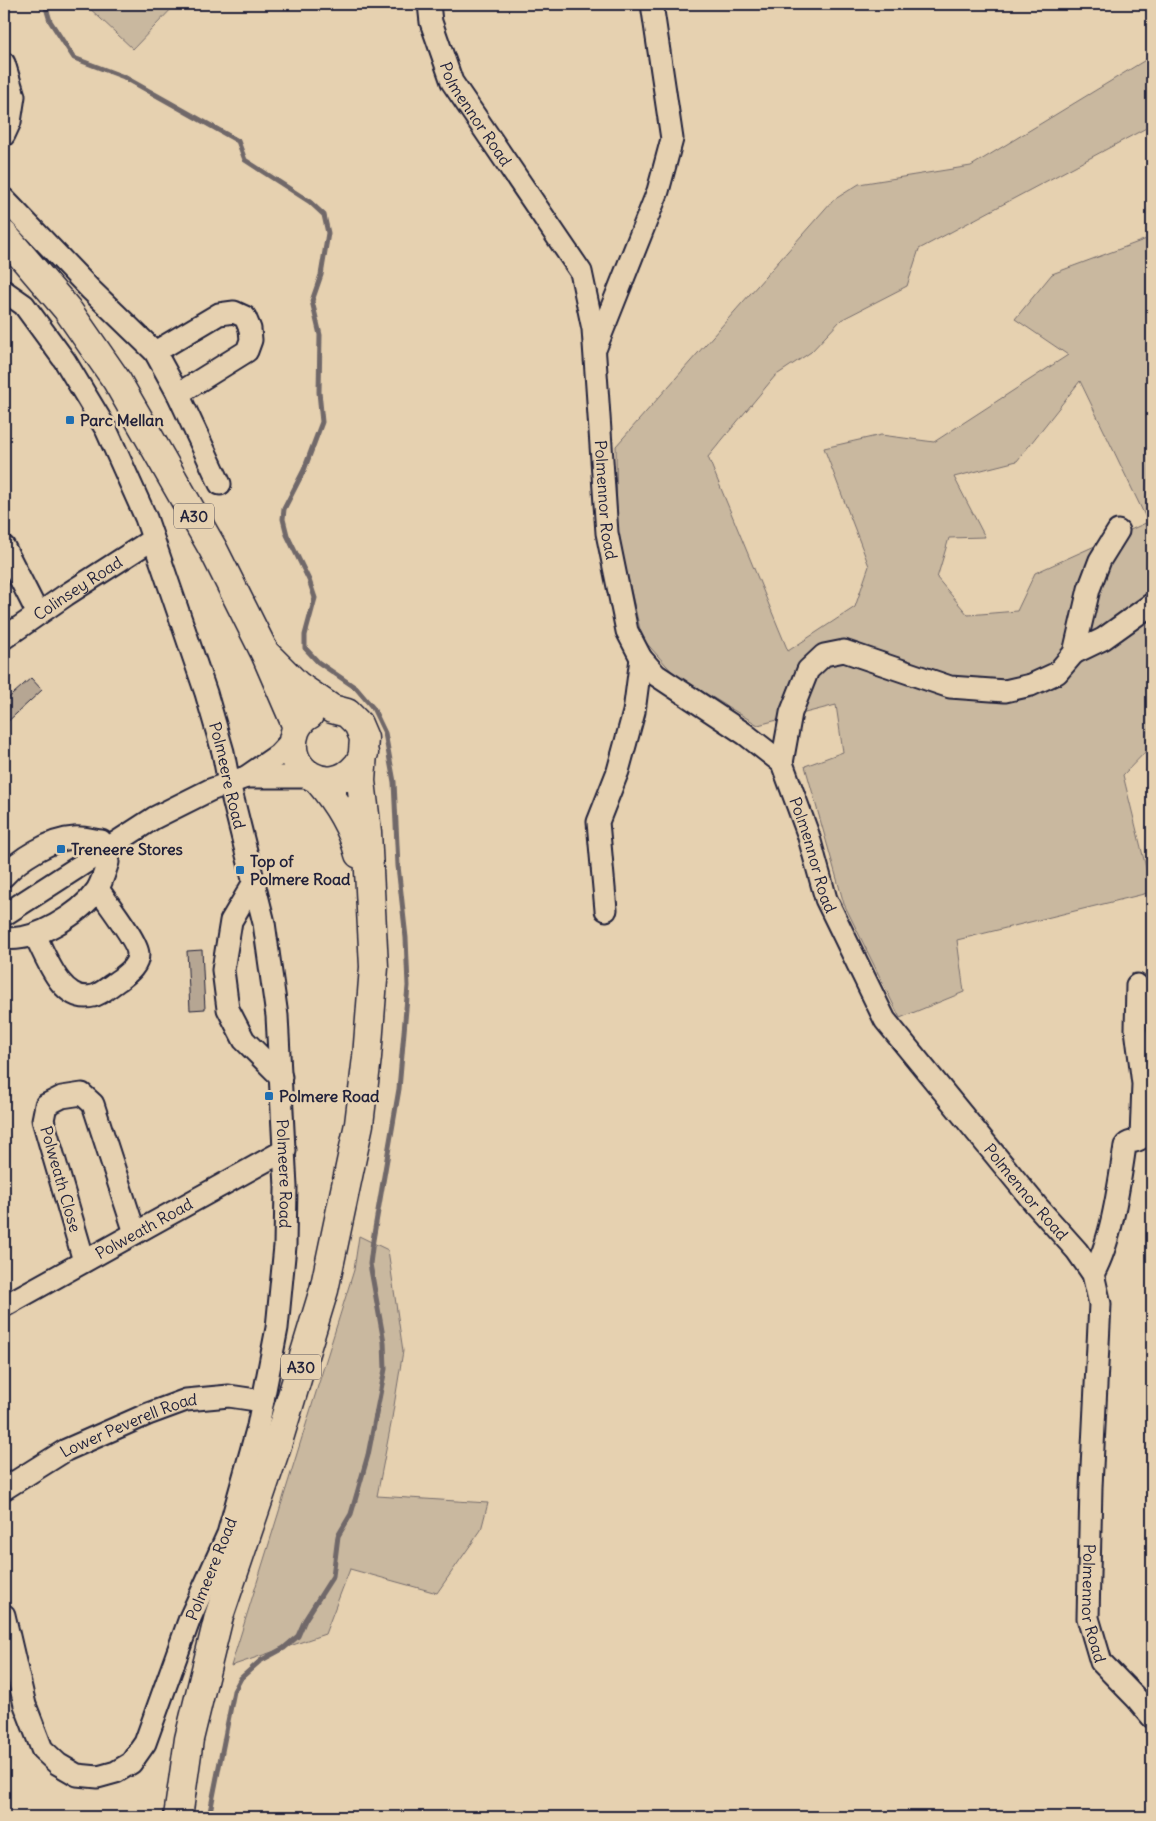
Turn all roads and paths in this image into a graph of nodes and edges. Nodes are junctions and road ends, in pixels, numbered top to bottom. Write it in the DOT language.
graph roads {
  1 [pos="429,4"];
  2 [pos="652,4"];
  3 [pos="4,63"];
  4 [pos="4,135"];
  5 [pos="4,199"];
  6 [pos="4,235"];
  7 [pos="4,291"];
  8 [pos="594,351"];
  9 [pos="155,352"];
  10 [pos="178,394"];
  11 [pos="220,484"];
  12 [pos="1118,532"];
  13 [pos="153,539"];
  14 [pos="4,547"];
  15 [pos="1152,604"];
  16 [pos="38,614"];
  17 [pos="4,638"];
  18 [pos="265,653"];
  19 [pos="1074,653"];
  20 [pos="641,658"];
  21 [pos="332,709"];
  22 [pos="295,733"];
  23 [pos="364,754"];
  24 [pos="782,764"];
  25 [pos="315,778"];
  26 [pos="237,780"];
  27 [pos="105,850"];
  28 [pos="4,876"];
  29 [pos="254,882"];
  30 [pos="98,889"];
  31 [pos="372,907"];
  32 [pos="606,910"];
  33 [pos="4,915"];
  34 [pos="35,935"];
  35 [pos="4,938"];
  36 [pos="1137,985"];
  37 [pos="281,1077"];
  38 [pos="285,1150"];
  39 [pos="135,1232"];
  40 [pos="84,1261"];
  41 [pos="1093,1274"];
  42 [pos="4,1306"];
  43 [pos="264,1401"];
  44 [pos="4,1489"];
  45 [pos="4,1615"];
  46 [pos="1152,1717"];
  47 [pos="178,1817"];
  1 -- 8 [label="street, Polmennor Road"];
  2 -- 8 [label="street"];
  3 -- 4 [label="street"];
  5 -- 9 [label="street"];
  6 -- 18 [label="highway, A30"];
  7 -- 13 [label="street, Polmeere Road"];
  8 -- 20 [label="street, Polmennor Road"];
  9 -- 10 [label="street"];
  9 -- 10 [label="street"];
  10 -- 11 [label="street"];
  12 -- 19 [label="street"];
  13 -- 16 [label="street, Colinsey Road"];
  13 -- 26 [label="street, Polmeere Road"];
  14 -- 16 [label="street"];
  15 -- 19 [label="street"];
  16 -- 17 [label="street, Colinsey Road"];
  18 -- 21 [label="highway, A30"];
  18 -- 22 [label="highway, A30"];
  19 -- 24 [label="street"];
  20 -- 24 [label="street, Polmennor Road"];
  20 -- 32 [label="street"];
  21 -- 22 [label="highway"];
  21 -- 23 [label="highway, A30"];
  22 -- 25 [label="highway, A30"];
  22 -- 26 [label="street"];
  23 -- 25 [label="highway"];
  23 -- 31 [label="highway, A30"];
  24 -- 41 [label="street, Polmennor Road"];
  25 -- 26 [label="street"];
  25 -- 31 [label="highway, A30"];
  26 -- 27 [label="street"];
  26 -- 29 [label="street, Polmeere Road"];
  27 -- 28 [label="street"];
  27 -- 30 [label="street"];
  27 -- 33 [label="street"];
  29 -- 37 [label="street, Polmeere Road"];
  29 -- 37 [label="street"];
  30 -- 34 [label="street"];
  30 -- 34 [label="street"];
  31 -- 47 [label="highway, A30"];
  34 -- 35 [label="street"];
  36 -- 41 [label="street"];
  37 -- 38 [label="street, Polmeere Road"];
  38 -- 39 [label="street, Polweath Road"];
  38 -- 43 [label="street, Polmeere Road"];
  39 -- 40 [label="street, Polweath Road"];
  39 -- 40 [label="street, Polweath Close"];
  40 -- 42 [label="street, Polweath Road"];
  41 -- 46 [label="street, Polmennor Road"];
  43 -- 44 [label="street, Lower Peverell Road"];
  43 -- 45 [label="street, Polmeere Road"];
}
